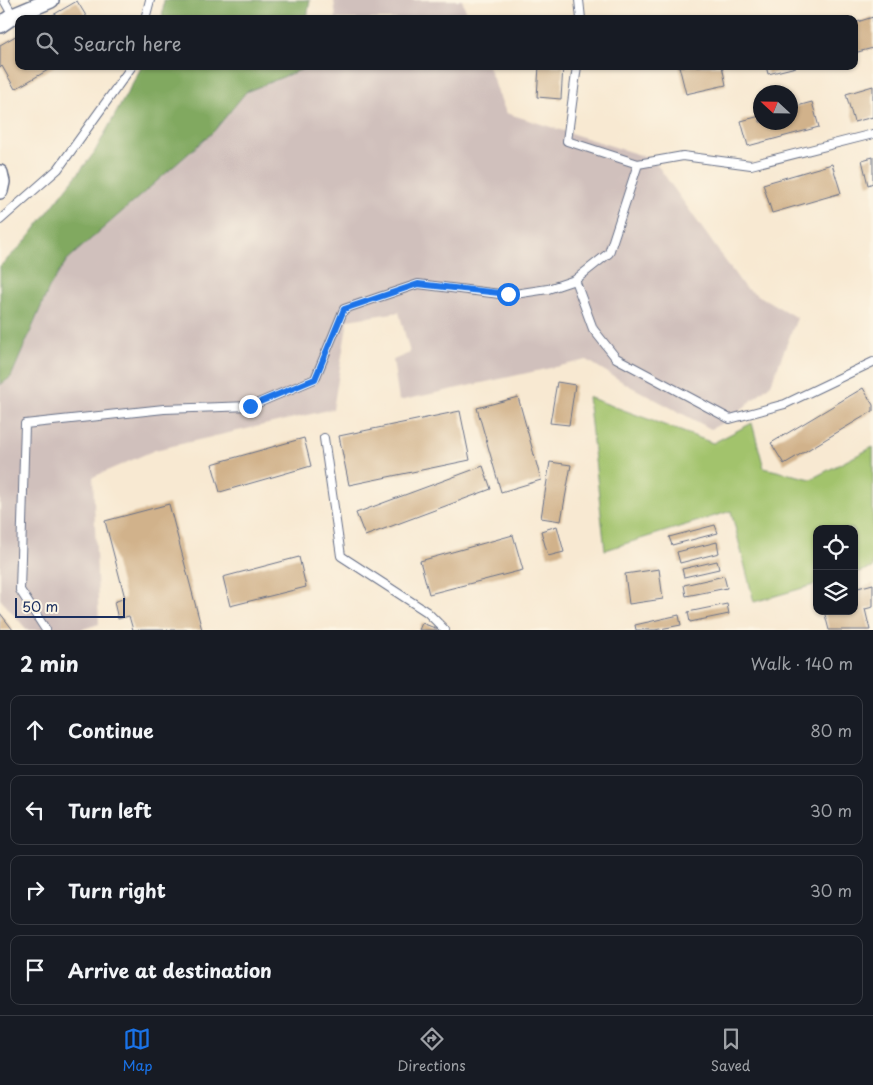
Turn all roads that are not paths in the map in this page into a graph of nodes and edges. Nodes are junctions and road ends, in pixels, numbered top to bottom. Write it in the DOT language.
graph roads {
  1 [pos="4,0"];
  2 [pos="51,0"];
  3 [pos="150,0"];
  4 [pos="579,0"];
  5 [pos="15,15"];
  6 [pos="146,15"];
  7 [pos="581,15"];
  8 [pos="13,16"];
  9 [pos="0,24"];
  10 [pos="129,70"];
  11 [pos="576,70"];
  12 [pos="873,134"];
  13 [pos="638,164"];
  14 [pos="0,173"];
  15 [pos="0,192"];
  16 [pos="0,220"];
  17 [pos="575,280"];
  18 [pos="873,362"];
  19 [pos="324,438"];
  20 [pos="46,630"];
  21 [pos="445,630"];
  1 -- 8 [label="lane"];
  2 -- 5 [label="street"];
  3 -- 6 [label="lane"];
  4 -- 7 [label="lane"];
  8 -- 9 [label="street"];
  10 -- 16 [label="lane"];
  11 -- 13 [label="lane"];
  12 -- 13 [label="lane"];
  13 -- 17 [label="lane"];
  14 -- 15 [label="street"];
  17 -- 18 [label="lane"];
  17 -- 20 [label="lane"];
  19 -- 21 [label="lane"];
}
